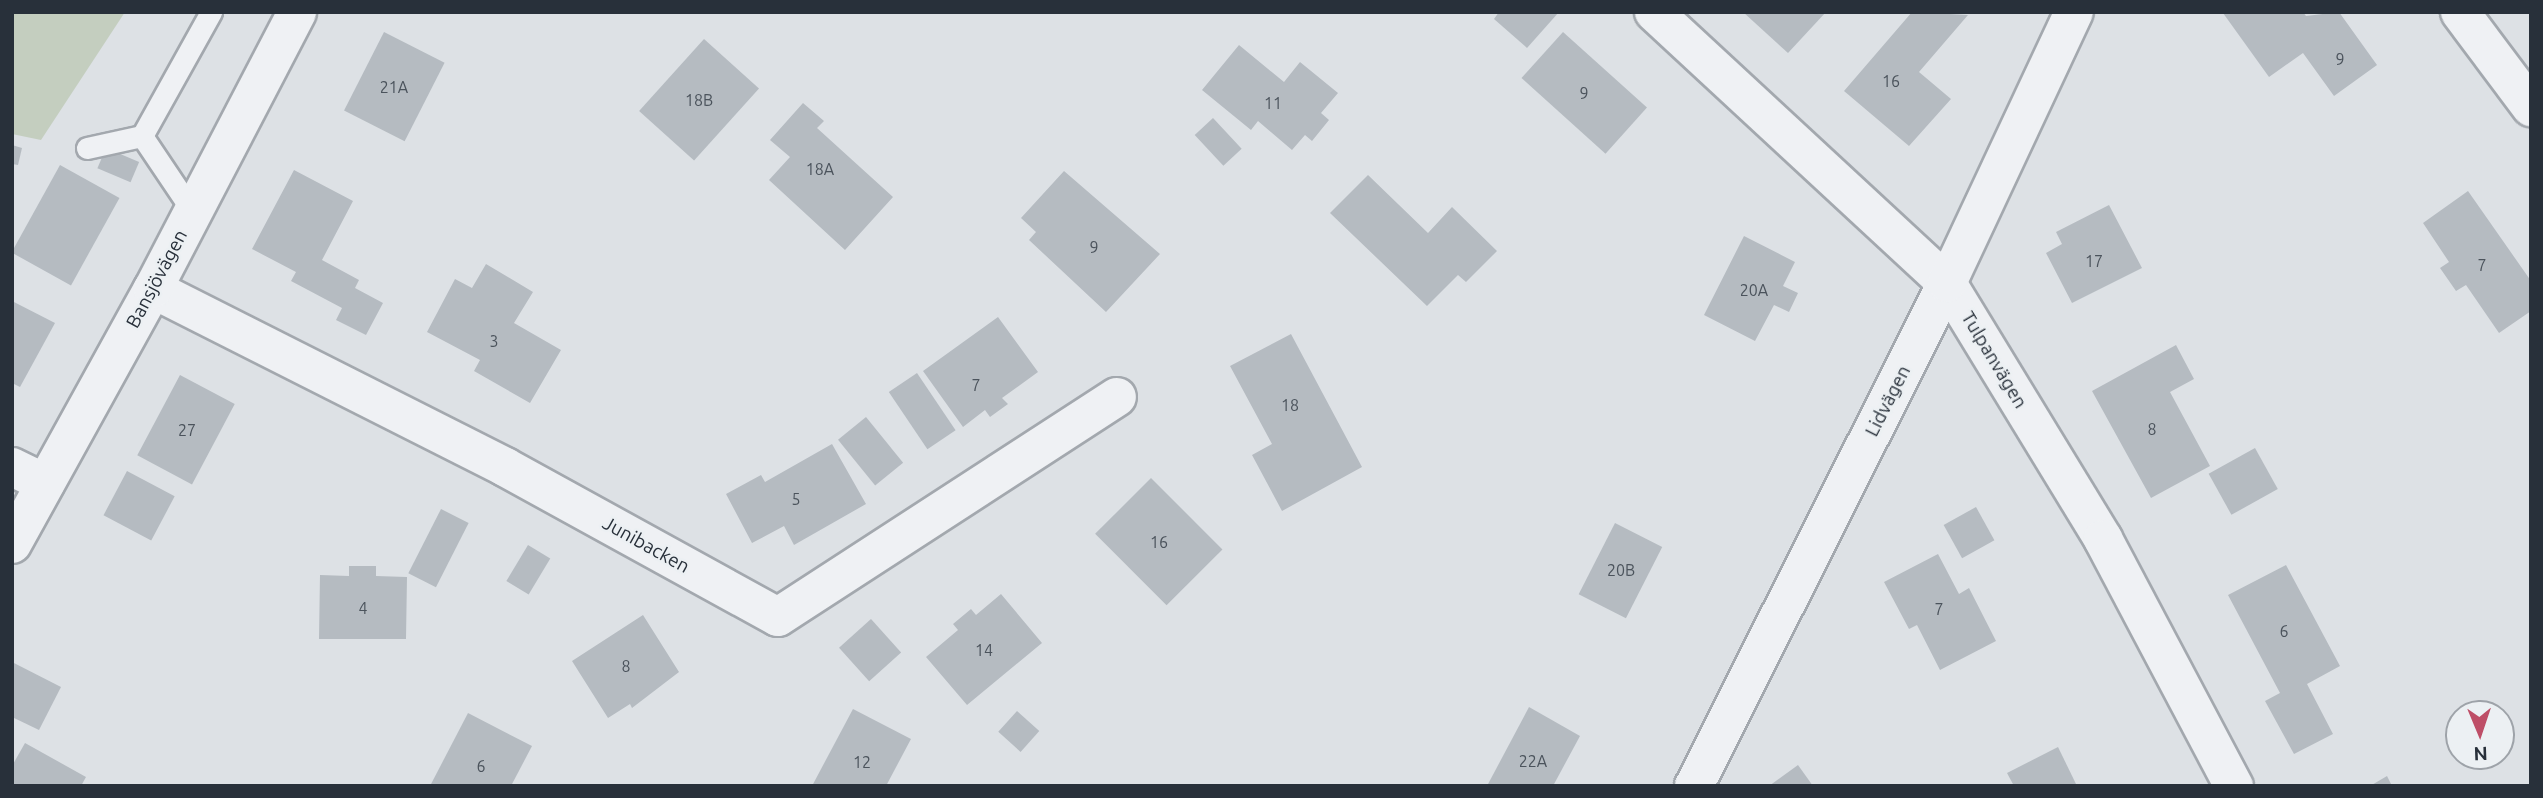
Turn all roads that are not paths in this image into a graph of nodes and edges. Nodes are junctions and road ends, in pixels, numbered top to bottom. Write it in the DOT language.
graph roads {
  1 [pos="211,12"];
  2 [pos="297,12"];
  3 [pos="1654,12"];
  4 [pos="2074,12"];
  5 [pos="2460,12"];
  6 [pos="2531,107"];
  7 [pos="142,136"];
  8 [pos="87,148"];
  9 [pos="193,212"];
  10 [pos="1947,283"];
  11 [pos="153,289"];
  12 [pos="1117,397"];
  13 [pos="29,475"];
  14 [pos="12,544"];
  15 [pos="1693,786"];
  16 [pos="2234,786"];
  1 -- 7 [label="lane"];
  2 -- 9 [label="street, Bansjövägen"];
  3 -- 10 [label="street, Tulpanvägen"];
  4 -- 10 [label="street, Lidvägen"];
  5 -- 6 [label="street"];
  7 -- 8 [label="lane"];
  7 -- 9 [label="lane"];
  9 -- 11 [label="street, Bansjövägen"];
  10 -- 15 [label="street, Lidvägen"];
  10 -- 16 [label="street, Tulpanvägen"];
  11 -- 12 [label="street, Junibacken"];
  11 -- 13 [label="street, Bansjövägen"];
  13 -- 14 [label="street, Bansjövägen"];
}
